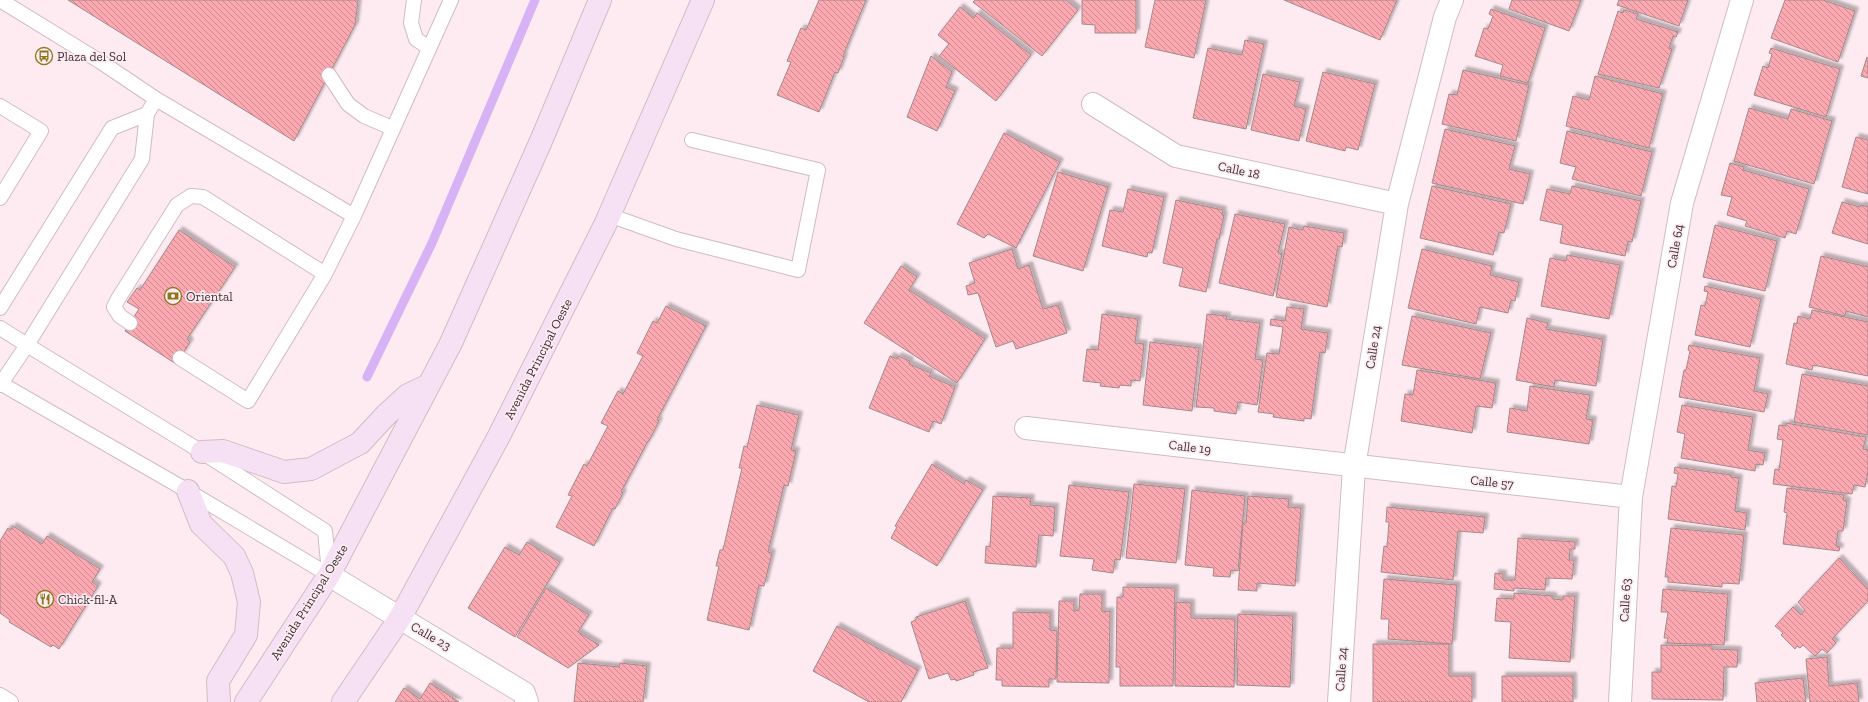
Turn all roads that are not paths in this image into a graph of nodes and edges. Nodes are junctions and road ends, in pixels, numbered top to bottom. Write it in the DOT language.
graph roads {
  1 [pos="0,0"];
  2 [pos="414,0"];
  3 [pos="451,0"];
  4 [pos="600,0"];
  5 [pos="703,0"];
  6 [pos="1452,0"];
  7 [pos="1742,0"];
  8 [pos="429,48"];
  9 [pos="329,75"];
  10 [pos="156,99"];
  11 [pos="1093,104"];
  12 [pos="0,106"];
  13 [pos="147,114"];
  14 [pos="392,128"];
  15 [pos="692,140"];
  16 [pos="0,198"];
  17 [pos="1397,204"];
  18 [pos="609,215"];
  19 [pos="354,216"];
  20 [pos="325,274"];
  21 [pos="0,308"];
  22 [pos="130,323"];
  23 [pos="0,328"];
  24 [pos="27,345"];
  25 [pos="180,358"];
  26 [pos="0,384"];
  27 [pos="429,385"];
  28 [pos="1026,428"];
  29 [pos="202,452"];
  30 [pos="1354,466"];
  31 [pos="188,491"];
  32 [pos="1631,497"];
  33 [pos="329,575"];
  34 [pos="400,618"];
  35 [pos="0,695"];
  36 [pos="11,702"];
  37 [pos="219,702"];
  38 [pos="246,702"];
  39 [pos="343,702"];
  40 [pos="527,702"];
  41 [pos="1339,702"];
  42 [pos="1620,702"];
  1 -- 10 [label="lane"];
  2 -- 8 [label="lane"];
  3 -- 8 [label="lane"];
  4 -- 27 [label="main road, Avenida Principal Oeste"];
  5 -- 18 [label="main road, Avenida Principal Oeste"];
  6 -- 17 [label="street, Calle 24"];
  7 -- 32 [label="street, Calle 64"];
  8 -- 14 [label="lane"];
  9 -- 14 [label="lane"];
  10 -- 13 [label="lane"];
  10 -- 19 [label="lane"];
  11 -- 17 [label="street, Calle 18"];
  12 -- 16 [label="lane"];
  13 -- 21 [label="lane"];
  13 -- 24 [label="lane"];
  14 -- 19 [label="lane"];
  15 -- 18 [label="lane"];
  17 -- 30 [label="street, Calle 24"];
  18 -- 34 [label="main road, Avenida Principal Oeste"];
  19 -- 20 [label="lane"];
  20 -- 22 [label="lane"];
  20 -- 25 [label="lane"];
  23 -- 24 [label="lane"];
  24 -- 26 [label="lane"];
  24 -- 29 [label="lane"];
  26 -- 31 [label="lane"];
  27 -- 29 [label="main road"];
  27 -- 33 [label="main road, Avenida Principal Oeste"];
  28 -- 30 [label="street, Calle 19"];
  29 -- 33 [label="lane"];
  30 -- 32 [label="street, Calle 57"];
  30 -- 41 [label="street, Calle 24"];
  31 -- 33 [label="lane"];
  31 -- 37 [label="main road"];
  32 -- 42 [label="street, Calle 63"];
  33 -- 34 [label="street, Calle 23"];
  33 -- 38 [label="main road, Avenida Principal Oeste"];
  34 -- 39 [label="main road, Avenida Principal Oeste"];
  34 -- 40 [label="street, Calle 23"];
  35 -- 36 [label="lane"];
}
